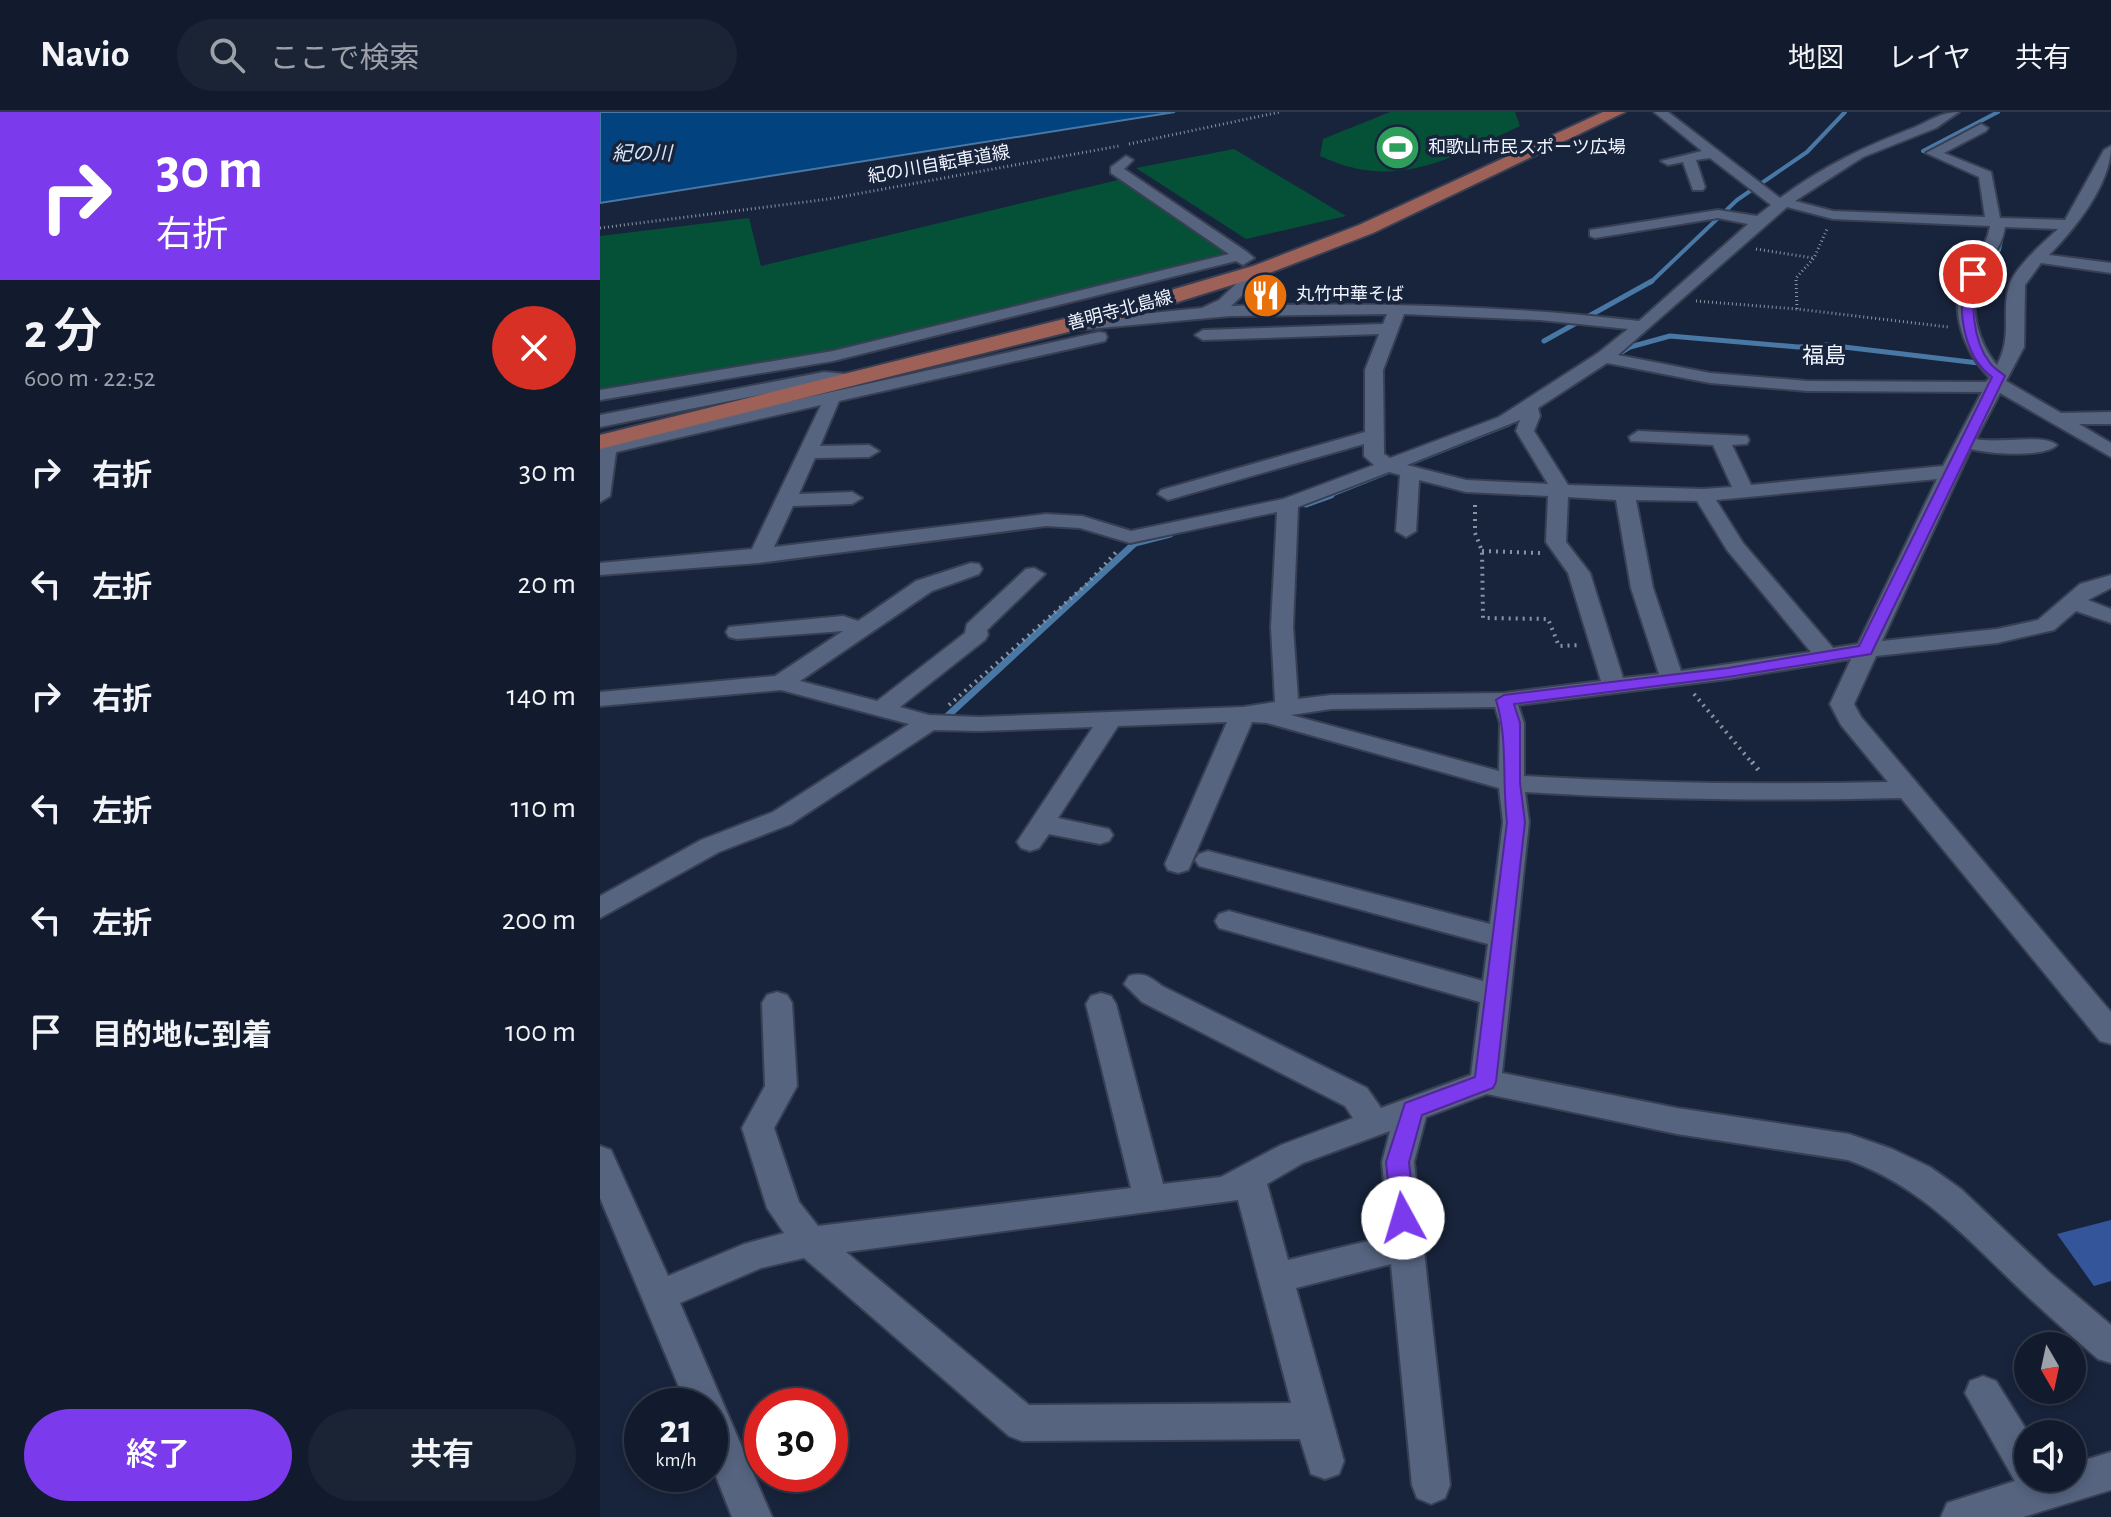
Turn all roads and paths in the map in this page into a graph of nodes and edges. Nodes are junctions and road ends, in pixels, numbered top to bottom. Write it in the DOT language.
graph roads {
  1 [pos="1280,112"];
  2 [pos="1617,112"];
  3 [pos="1660,112"];
  4 [pos="1953,112"];
  5 [pos="1981,128"];
  6 [pos="2111,150"];
  7 [pos="1713,153"];
  8 [pos="1688,158"];
  9 [pos="1126,160"];
  10 [pos="1668,161"];
  11 [pos="1698,187"];
  12 [pos="1782,204"];
  13 [pos="1833,215"];
  14 [pos="1759,221"];
  15 [pos="1998,223"];
  16 [pos="2070,225"];
  17 [pos="600,228"];
  18 [pos="1595,233"];
  19 [pos="1727,245"];
  20 [pos="1242,255"];
  21 [pos="1814,258"];
  22 [pos="2037,258"];
  23 [pos="2111,268"];
  24 [pos="1260,270"];
  25 [pos="1173,297"];
  26 [pos="1671,300"];
  27 [pos="1398,308"];
  28 [pos="1797,309"];
  29 [pos="1207,312"];
  30 [pos="1067,326"];
  31 [pos="1643,326"];
  32 [pos="1389,329"];
  33 [pos="1969,329"];
  34 [pos="1203,335"];
  35 [pos="1609,358"];
  36 [pos="1991,375"];
  37 [pos="600,395"];
  38 [pos="827,396"];
  39 [pos="1530,411"];
  40 [pos="2111,418"];
  41 [pos="2057,419"];
  42 [pos="604,431"];
  43 [pos="1373,436"];
  44 [pos="1638,437"];
  45 [pos="1965,442"];
  46 [pos="2047,445"];
  47 [pos="869,451"];
  48 [pos="2111,451"];
  49 [pos="808,452"];
  50 [pos="1400,470"];
  51 [pos="1950,471"];
  52 [pos="1475,486"];
  53 [pos="1557,489"];
  54 [pos="1744,492"];
  55 [pos="1168,494"];
  56 [pos="1625,494"];
  57 [pos="1703,495"];
  58 [pos="600,496"];
  59 [pos="852,498"];
  60 [pos="786,500"];
  61 [pos="1288,504"];
  62 [pos="1406,531"];
  63 [pos="1130,537"];
  64 [pos="1482,551"];
  65 [pos="1565,554"];
  66 [pos="759,557"];
  67 [pos="600,569"];
  68 [pos="971,569"];
  69 [pos="1034,574"];
  70 [pos="2110,582"];
  71 [pos="2074,603"];
  72 [pos="2111,616"];
  73 [pos="861,629"];
  74 [pos="737,632"];
  75 [pos="1601,644"];
  76 [pos="1865,650"];
  77 [pos="1827,656"];
  78 [pos="1676,679"];
  79 [pos="781,683"];
  80 [pos="1614,686"];
  81 [pos="600,699"];
  82 [pos="1504,700"];
  83 [pos="1287,706"];
  84 [pos="881,710"];
  85 [pos="1243,714"];
  86 [pos="1110,719"];
  87 [pos="936,723"];
  88 [pos="1511,783"];
  89 [pos="1908,790"];
  90 [pos="1778,793"];
  91 [pos="1100,835"];
  92 [pos="1208,860"];
  93 [pos="1178,864"];
  94 [pos="600,908"];
  95 [pos="1229,921"];
  96 [pos="1504,938"];
  97 [pos="1139,984"];
  98 [pos="1497,996"];
  99 [pos="777,1003"];
  100 [pos="1101,1004"];
  101 [pos="2111,1033"];
  102 [pos="1486,1082"];
  103 [pos="1412,1109"];
  104 [pos="1374,1123"];
  105 [pos="600,1159"];
  106 [pos="1249,1179"];
  107 [pos="1150,1199"];
  108 [pos="810,1242"];
  109 [pos="1406,1246"];
  110 [pos="1276,1278"];
  111 [pos="661,1295"];
  112 [pos="2111,1347"];
  113 [pos="699,1388"];
  114 [pos="1983,1393"];
  115 [pos="1315,1421"];
  116 [pos="2014,1444"];
  117 [pos="728,1459"];
  118 [pos="1325,1461"];
  119 [pos="2111,1471"];
  120 [pos="2086,1474"];
  121 [pos="1431,1485"];
  122 [pos="2014,1490"];
  123 [pos="752,1517"];
  124 [pos="1961,1517"];
  1 -- 17 [label="path, 紀の川自転車道線"];
  2 -- 24 [label="main road, 善明寺北島線"];
  3 -- 7 [label="street"];
  4 -- 12 [label="street"];
  5 -- 15 [label="street"];
  6 -- 16 [label="street"];
  7 -- 8 [label="street"];
  7 -- 12 [label="street"];
  8 -- 10 [label="street"];
  8 -- 11 [label="street"];
  9 -- 20 [label="street"];
  12 -- 13 [label="street"];
  12 -- 14 [label="street"];
  13 -- 15 [label="street"];
  13 -- 21 [label="path"];
  14 -- 18 [label="street"];
  14 -- 19 [label="street"];
  15 -- 16 [label="street"];
  15 -- 33 [label="street"];
  16 -- 22 [label="street"];
  19 -- 21 [label="path"];
  19 -- 26 [label="street"];
  20 -- 25 [label="street"];
  20 -- 37 [label="street"];
  21 -- 28 [label="path"];
  22 -- 23 [label="street"];
  22 -- 36 [label="street"];
  24 -- 25 [label="main road, 善明寺北島線"];
  24 -- 29 [label="street"];
  25 -- 30 [label="main road, 善明寺北島線"];
  26 -- 28 [label="path"];
  26 -- 31 [label="street"];
  27 -- 29 [label="street"];
  27 -- 31 [label="street"];
  27 -- 32 [label="street"];
  28 -- 33 [label="path"];
  29 -- 30 [label="street"];
  29 -- 38 [label="street"];
  30 -- 42 [label="main road, 善明寺北島線"];
  31 -- 35 [label="street"];
  32 -- 34 [label="street"];
  32 -- 43 [label="street"];
  33 -- 36 [label="street"];
  35 -- 36 [label="street"];
  35 -- 39 [label="street"];
  36 -- 41 [label="street"];
  36 -- 45 [label="street"];
  38 -- 42 [label="street"];
  38 -- 49 [label="street"];
  39 -- 50 [label="street"];
  39 -- 53 [label="street"];
  40 -- 41 [label="street"];
  41 -- 48 [label="street"];
  42 -- 58 [label="street"];
  43 -- 50 [label="street"];
  43 -- 55 [label="street"];
  44 -- 54 [label="street"];
  45 -- 46 [label="street"];
  45 -- 51 [label="street"];
  47 -- 49 [label="street"];
  49 -- 60 [label="street"];
  50 -- 52 [label="street"];
  50 -- 61 [label="street"];
  50 -- 62 [label="street"];
  51 -- 54 [label="street"];
  51 -- 76 [label="street"];
  52 -- 53 [label="street"];
  52 -- 64 [label="path"];
  53 -- 56 [label="street"];
  53 -- 65 [label="street"];
  54 -- 57 [label="street"];
  56 -- 57 [label="street"];
  56 -- 78 [label="street"];
  57 -- 77 [label="street"];
  59 -- 60 [label="street"];
  60 -- 66 [label="street"];
  61 -- 63 [label="street"];
  61 -- 83 [label="street"];
  63 -- 66 [label="street"];
  63 -- 87 [label="path"];
  64 -- 65 [label="path"];
  64 -- 75 [label="path"];
  65 -- 75 [label="street"];
  66 -- 67 [label="street"];
  68 -- 73 [label="street"];
  69 -- 84 [label="street"];
  70 -- 71 [label="street"];
  71 -- 72 [label="street"];
  71 -- 76 [label="street"];
  73 -- 74 [label="street"];
  73 -- 79 [label="street"];
  75 -- 80 [label="street"];
  76 -- 77 [label="street"];
  76 -- 89 [label="street"];
  77 -- 78 [label="street"];
  78 -- 80 [label="street"];
  78 -- 90 [label="path"];
  79 -- 81 [label="street"];
  79 -- 84 [label="street"];
  80 -- 82 [label="street"];
  82 -- 83 [label="street"];
  82 -- 88 [label="street"];
  83 -- 85 [label="street"];
  84 -- 87 [label="street"];
  85 -- 86 [label="street"];
  85 -- 88 [label="street"];
  85 -- 93 [label="street"];
  86 -- 87 [label="street"];
  86 -- 91 [label="street"];
  87 -- 94 [label="street"];
  88 -- 90 [label="street"];
  88 -- 96 [label="street"];
  89 -- 90 [label="street"];
  89 -- 101 [label="street"];
  92 -- 96 [label="street"];
  95 -- 98 [label="street"];
  96 -- 98 [label="street"];
  97 -- 104 [label="street"];
  98 -- 102 [label="street"];
  99 -- 108 [label="street"];
  100 -- 107 [label="street"];
  102 -- 103 [label="street"];
  102 -- 112 [label="street"];
  103 -- 104 [label="street"];
  103 -- 109 [label="street"];
  104 -- 106 [label="street"];
  105 -- 111 [label="street"];
  106 -- 107 [label="street"];
  106 -- 110 [label="street"];
  107 -- 108 [label="street"];
  108 -- 111 [label="street"];
  108 -- 115 [label="street"];
  109 -- 110 [label="street"];
  109 -- 121 [label="street"];
  110 -- 115 [label="street"];
  111 -- 113 [label="street"];
  114 -- 116 [label="street"];
  115 -- 118 [label="street"];
  117 -- 123 [label="street"];
  119 -- 120 [label="street"];
  122 -- 124 [label="street"];
}
